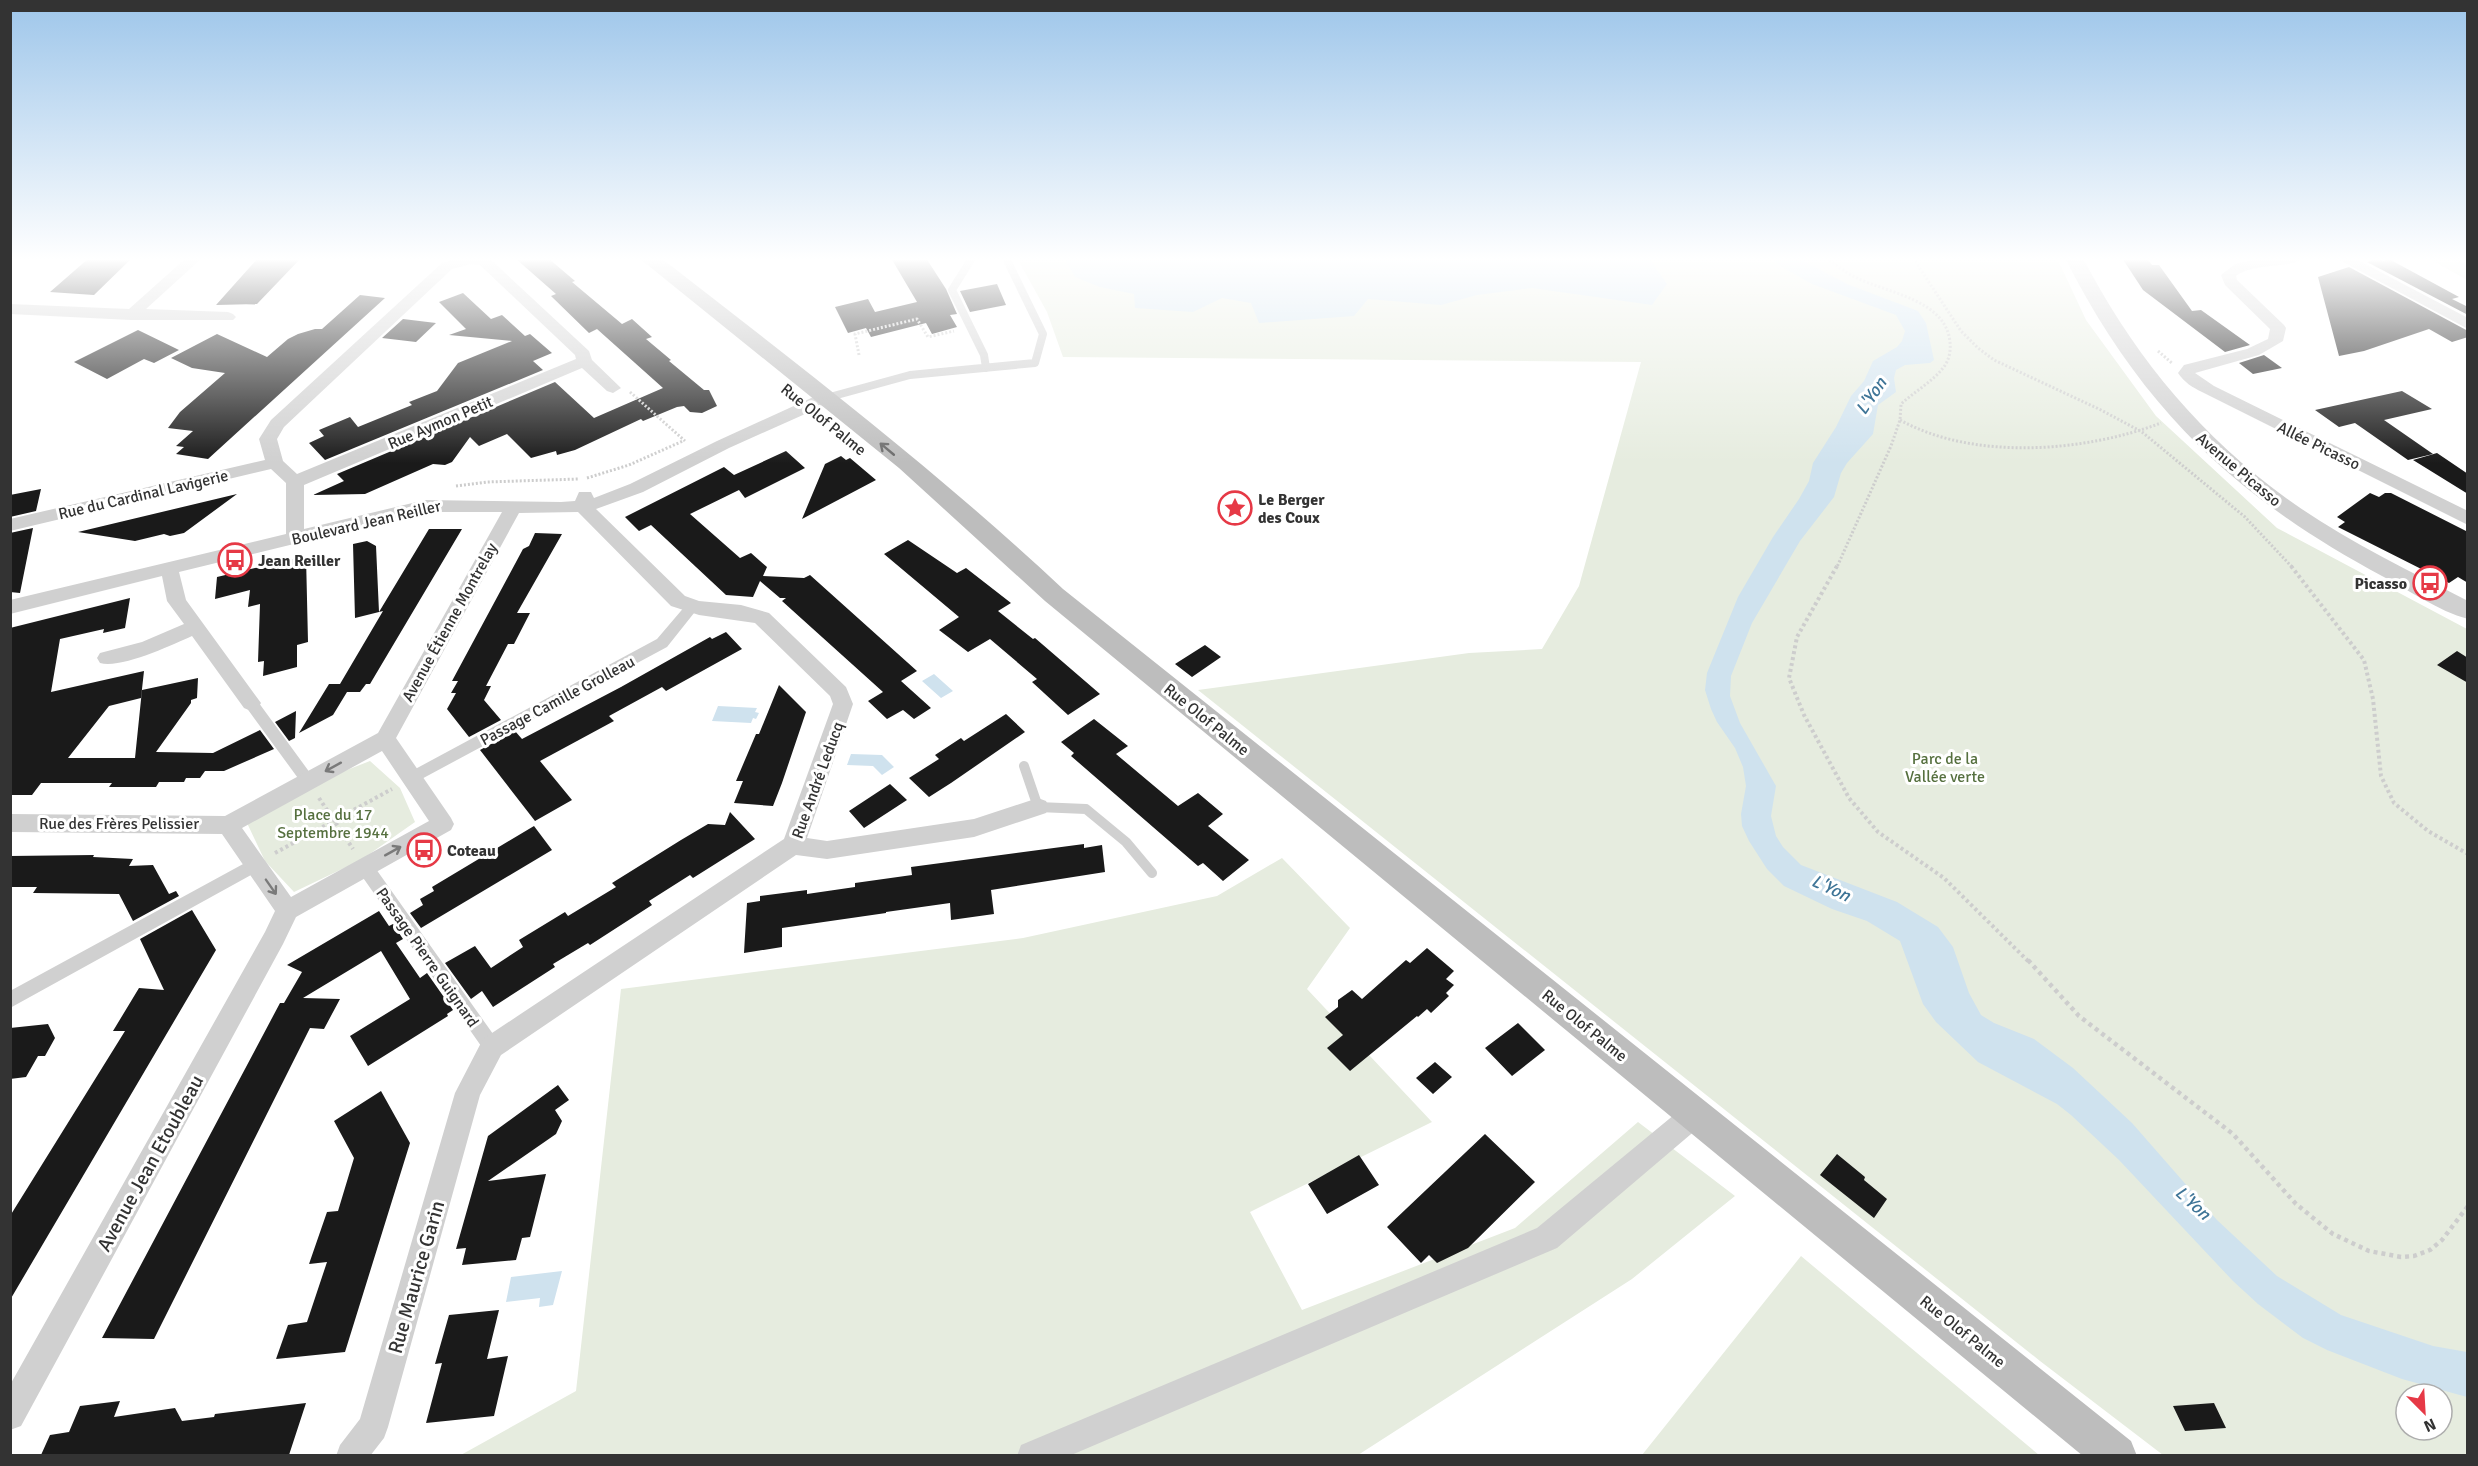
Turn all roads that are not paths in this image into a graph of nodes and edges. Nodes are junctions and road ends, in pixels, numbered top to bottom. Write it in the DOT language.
graph roads {
  1 [pos="382,326"];
  2 [pos="554,326"];
  3 [pos="717,326"];
  4 [pos="728,326"];
  5 [pos="970,326"];
  6 [pos="1039,326"];
  7 [pos="2114,326"];
  8 [pos="2276,326"];
  9 [pos="584,361"];
  10 [pos="986,368"];
  11 [pos="613,387"];
  12 [pos="816,402"];
  13 [pos="275,463"];
  14 [pos="295,482"];
  15 [pos="584,501"];
  16 [pos="514,506"];
  17 [pos="2464,514"];
  18 [pos="10,525"];
  19 [pos="295,537"];
  20 [pos="169,568"];
  21 [pos="10,607"];
  22 [pos="692,608"];
  23 [pos="2468,611"];
  24 [pos="196,627"];
  25 [pos="107,658"];
  26 [pos="251,703"];
  27 [pos="385,739"];
  28 [pos="1024,766"];
  29 [pos="411,778"];
  30 [pos="308,781"];
  31 [pos="1038,807"];
  32 [pos="10,823"];
  33 [pos="228,825"];
  34 [pos="793,845"];
  35 [pos="256,864"];
  36 [pos="365,867"];
  37 [pos="1152,873"];
  38 [pos="287,910"];
  39 [pos="10,1000"];
  40 [pos="492,1047"];
  41 [pos="1695,1113"];
  42 [pos="10,1415"];
  43 [pos="351,1455"];
  44 [pos="1032,1455"];
  45 [pos="2116,1455"];
  1 -- 13 [label="street"];
  2 -- 9 [label="street"];
  3 -- 12 [label="main road, Rue Olof Palme"];
  4 -- 12 [label="main road, Rue Olof Palme"];
  5 -- 10 [label="lane"];
  6 -- 10 [label="lane"];
  7 -- 23 [label="street, Avenue Picasso"];
  8 -- 17 [label="street, Allée Picasso"];
  9 -- 11 [label="street"];
  9 -- 14 [label="street, Rue Aymon Petit"];
  10 -- 12 [label="lane"];
  12 -- 15 [label="street, Boulevard Jean Reiller"];
  12 -- 41 [label="main road, Rue Olof Palme"];
  13 -- 14 [label="street"];
  13 -- 18 [label="street, Rue du Cardinal Lavigerie"];
  14 -- 19 [label="street"];
  15 -- 16 [label="street, Boulevard Jean Reiller"];
  15 -- 22 [label="street"];
  16 -- 19 [label="street, Boulevard Jean Reiller"];
  16 -- 27 [label="street, Avenue Étienne Montrelay"];
  19 -- 20 [label="street, Boulevard Jean Reiller"];
  20 -- 21 [label="street, Boulevard Jean Reiller"];
  20 -- 24 [label="street"];
  22 -- 29 [label="street, Passage Camille Grolleau"];
  22 -- 34 [label="street, Rue André Leducq"];
  24 -- 25 [label="street"];
  24 -- 26 [label="street"];
  26 -- 30 [label="street"];
  27 -- 29 [label="street"];
  27 -- 30 [label="street, one-way"];
  28 -- 31 [label="lane"];
  36 -- 29 [label="street, one-way"];
  30 -- 33 [label="street"];
  31 -- 34 [label="street"];
  31 -- 37 [label="lane"];
  32 -- 33 [label="street, Rue des Frères Pelissier"];
  33 -- 35 [label="street"];
  34 -- 40 [label="street, Rue André Leducq"];
  35 -- 38 [label="street, one-way"];
  35 -- 39 [label="street"];
  36 -- 38 [label="street"];
  36 -- 40 [label="street, Passage Pierre Guignard"];
  38 -- 42 [label="street, Avenue Jean Etoubleau"];
  40 -- 43 [label="street, Rue Maurice Garin"];
  41 -- 44 [label="street"];
  41 -- 45 [label="main road, Rue Olof Palme"];
}
